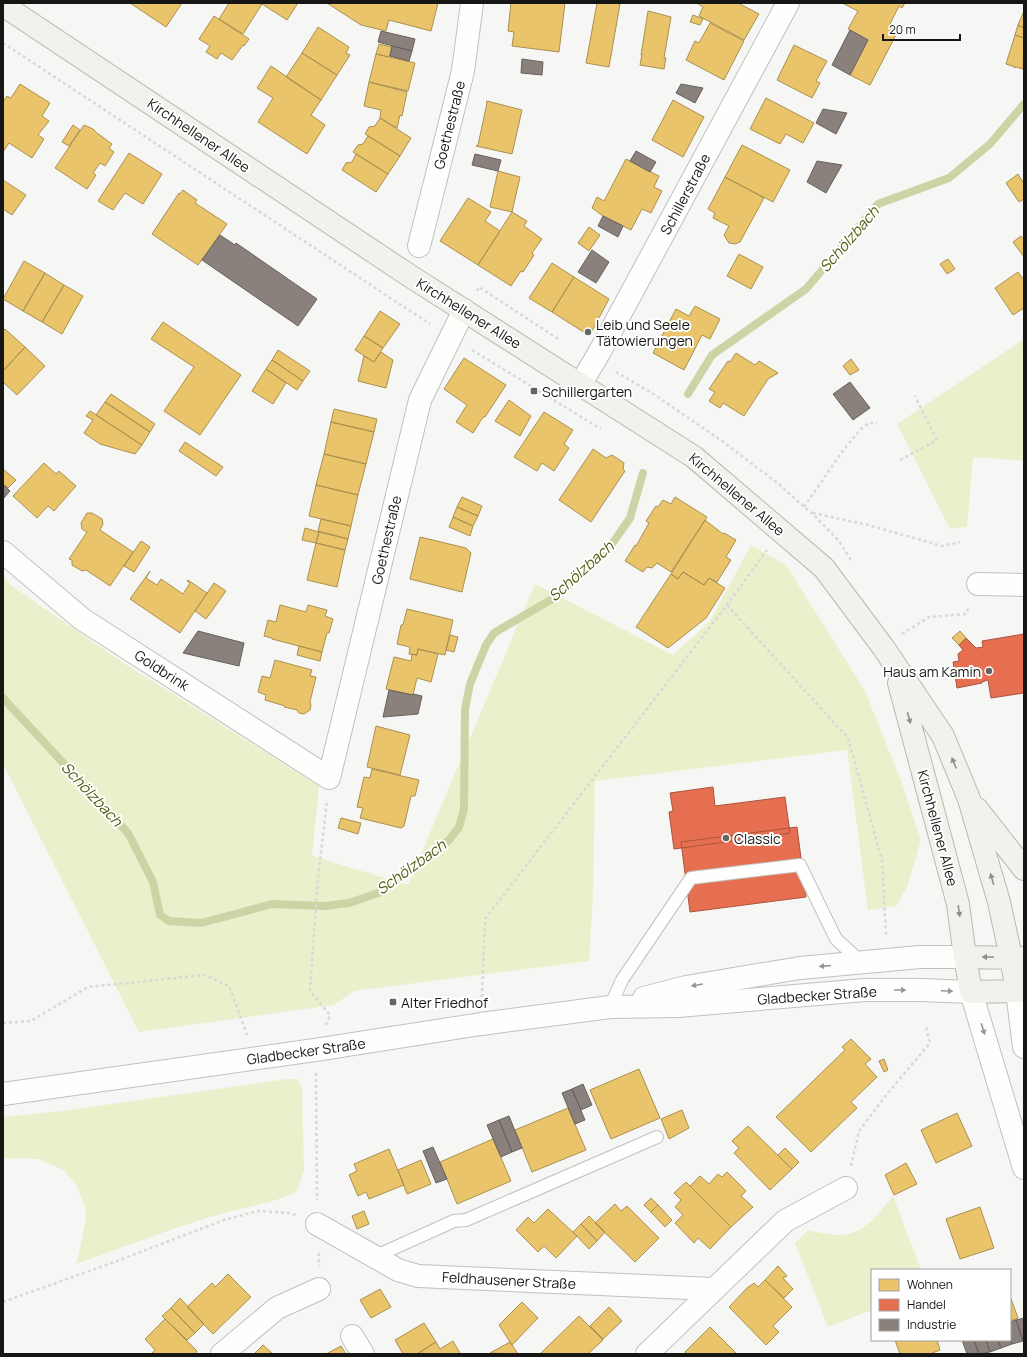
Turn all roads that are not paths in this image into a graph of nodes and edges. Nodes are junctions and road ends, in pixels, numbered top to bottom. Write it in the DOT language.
graph roads {
  1 [pos="472,3"];
  2 [pos="788,3"];
  3 [pos="3,5"];
  4 [pos="419,246"];
  5 [pos="464,310"];
  6 [pos="580,385"];
  7 [pos="3,552"];
  8 [pos="978,584"];
  9 [pos="1024,585"];
  10 [pos="895,666"];
  11 [pos="329,778"];
  12 [pos="969,800"];
  13 [pos="1024,869"];
  14 [pos="965,957"];
  15 [pos="1018,958"];
  16 [pos="860,962"];
  17 [pos="1020,991"];
  18 [pos="971,992"];
  19 [pos="610,1007"];
  20 [pos="1024,1047"];
  21 [pos="3,1094"];
  22 [pos="657,1137"];
  23 [pos="1024,1168"];
  24 [pos="846,1188"];
  25 [pos="317,1224"];
  26 [pos="374,1257"];
  27 [pos="319,1289"];
  28 [pos="714,1289"];
  29 [pos="222,1354"];
  30 [pos="647,1354"];
  1 -- 4 [label="street, Goethestraße"];
  2 -- 6 [label="street, Schillerstraße"];
  3 -- 5 [label="main road, Kirchhellener Allee"];
  5 -- 6 [label="main road, Kirchhellener Allee"];
  5 -- 11 [label="street, Goethestraße"];
  6 -- 10 [label="main road, Kirchhellener Allee"];
  7 -- 11 [label="street, Goldbrink"];
  8 -- 9 [label="street"];
  12 -- 10 [label="main road, Kirchhellener Allee, one-way"];
  10 -- 14 [label="main road, Kirchhellener Allee, one-way"];
  12 -- 13 [label="main road"];
  15 -- 12 [label="main road, one-way"];
  15 -- 14 [label="main road, one-way"];
  14 -- 16 [label="street, Gladbecker Straße"];
  14 -- 18 [label="main road, Kirchhellener Allee"];
  15 -- 17 [label="main road"];
  16 -- 19 [label="street, Gladbecker Straße, one-way"];
  16 -- 19 [label="lane"];
  17 -- 18 [label="main road, Gladbecker Straße"];
  17 -- 20 [label="street"];
  19 -- 18 [label="street, Gladbecker Straße, one-way"];
  18 -- 23 [label="street, one-way"];
  19 -- 21 [label="street, Gladbecker Straße"];
  22 -- 26 [label="lane"];
  24 -- 28 [label="street"];
  25 -- 26 [label="street, Feldhausener Straße"];
  26 -- 28 [label="street, Feldhausener Straße"];
  27 -- 29 [label="street"];
  28 -- 30 [label="street"];
}
